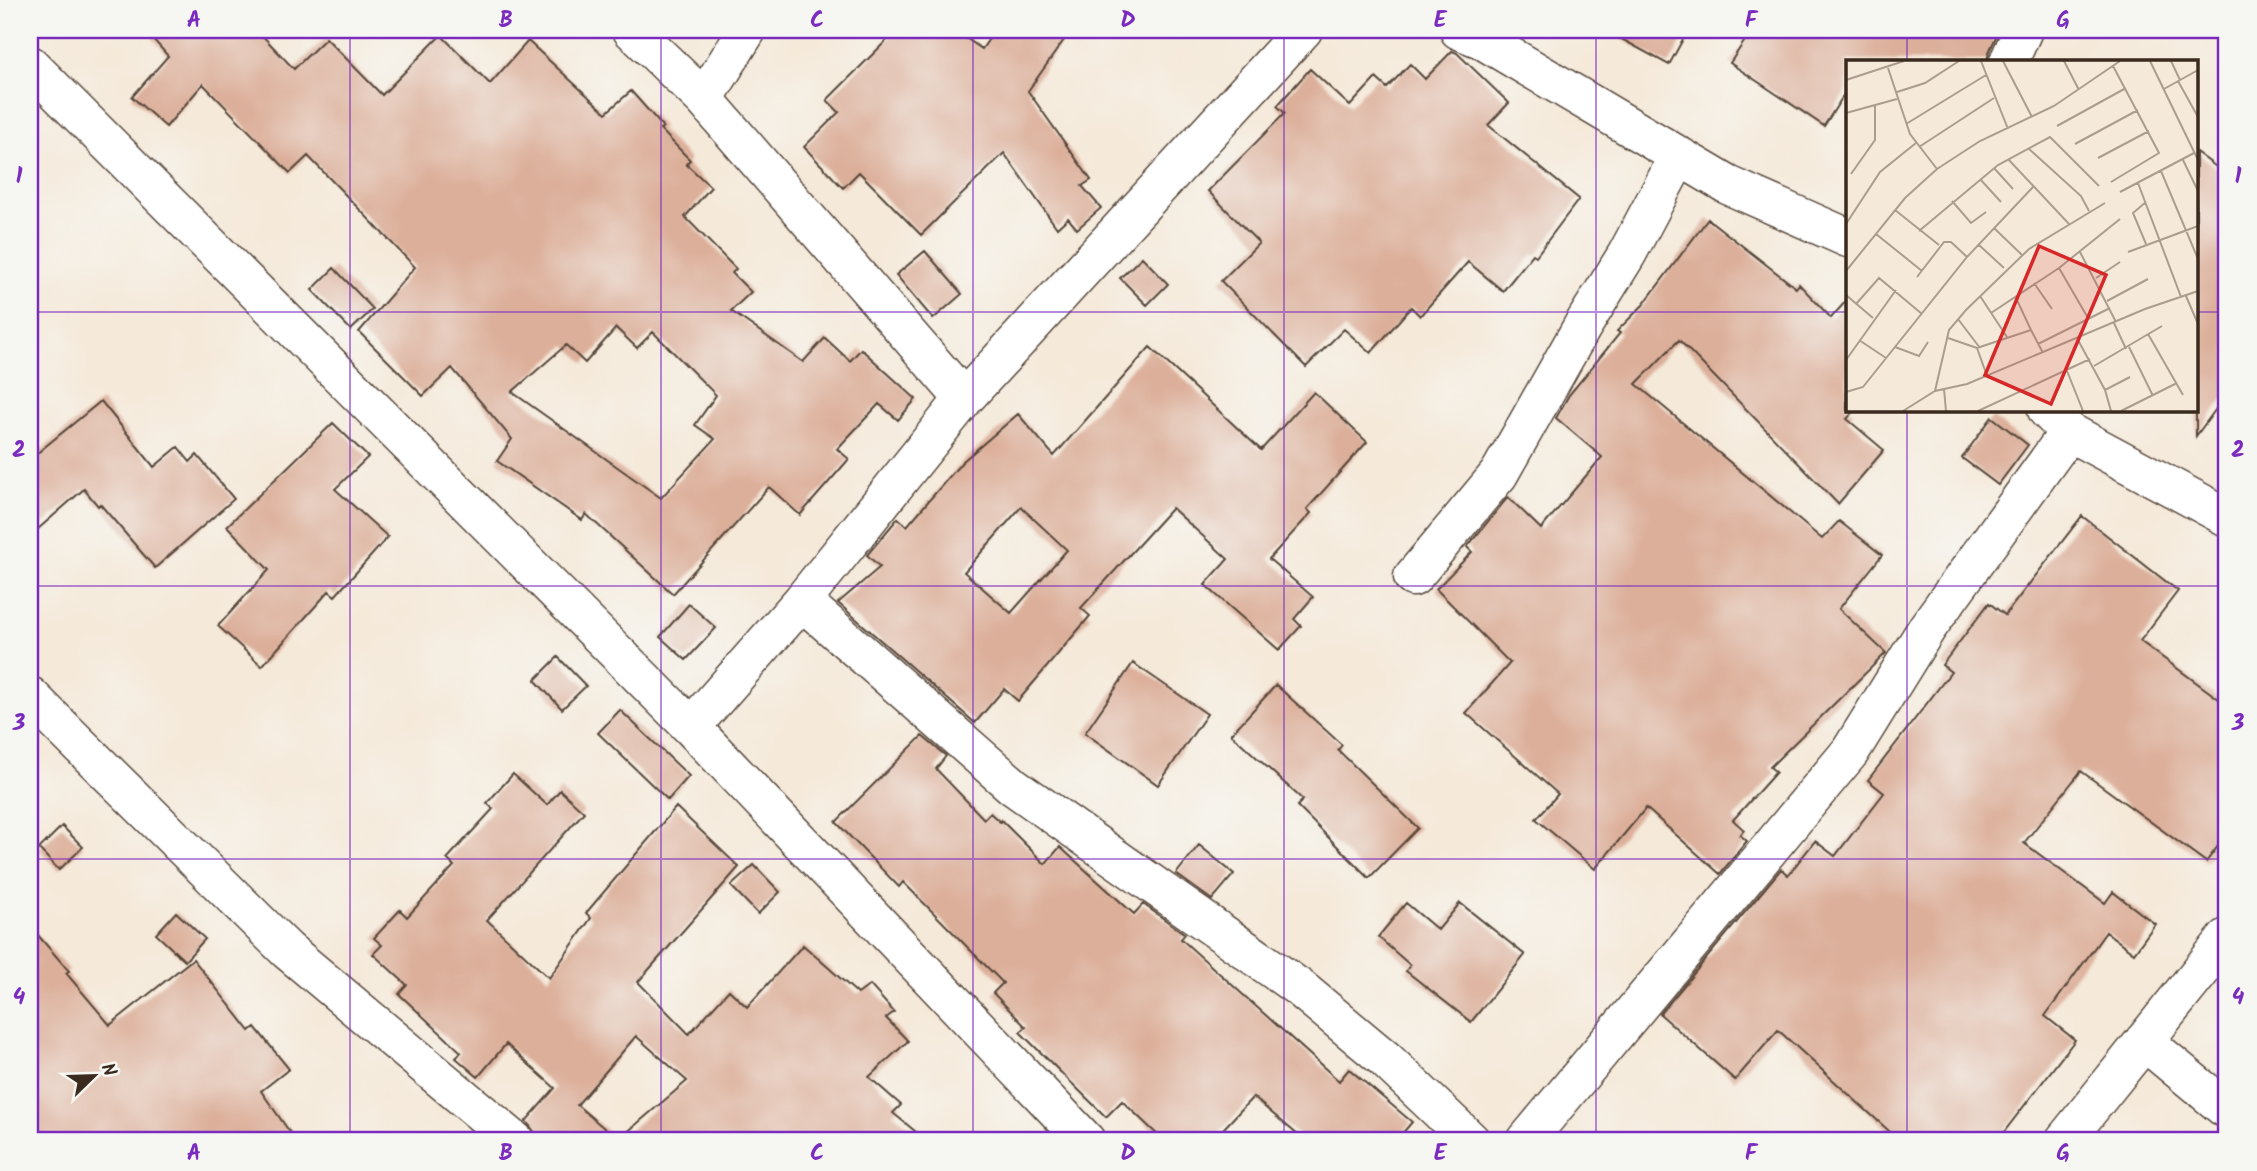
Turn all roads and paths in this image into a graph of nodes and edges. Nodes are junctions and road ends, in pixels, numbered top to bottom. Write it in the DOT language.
graph roads {
  1 [pos="632,30"];
  2 [pos="747,30"];
  3 [pos="1303,30"];
  4 [pos="1459,30"];
  5 [pos="2023,30"];
  6 [pos="2009,60"];
  7 [pos="30,65"];
  8 [pos="704,99"];
  9 [pos="1679,156"];
  10 [pos="1846,238"];
  11 [pos="964,399"];
  12 [pos="2058,421"];
  13 [pos="2227,517"];
  14 [pos="1413,577"];
  15 [pos="802,601"];
  16 [pos="30,696"];
  17 [pos="691,727"];
  18 [pos="2227,938"];
  19 [pos="2144,1041"];
  20 [pos="2227,1110"];
  21 [pos="515,1141"];
  22 [pos="1086,1141"];
  23 [pos="1471,1141"];
  24 [pos="1526,1141"];
  25 [pos="2064,1141"];
  1 -- 8 [label="street"];
  2 -- 8 [label="street"];
  3 -- 11 [label="street"];
  4 -- 9 [label="street"];
  5 -- 6 [label="street"];
  7 -- 17 [label="street"];
  8 -- 11 [label="street"];
  9 -- 10 [label="street"];
  9 -- 14 [label="street"];
  11 -- 15 [label="street"];
  12 -- 13 [label="street"];
  12 -- 24 [label="street"];
  15 -- 17 [label="street"];
  15 -- 23 [label="street"];
  16 -- 21 [label="street"];
  17 -- 22 [label="street"];
  18 -- 19 [label="street"];
  19 -- 20 [label="street"];
  19 -- 25 [label="street"];
}
